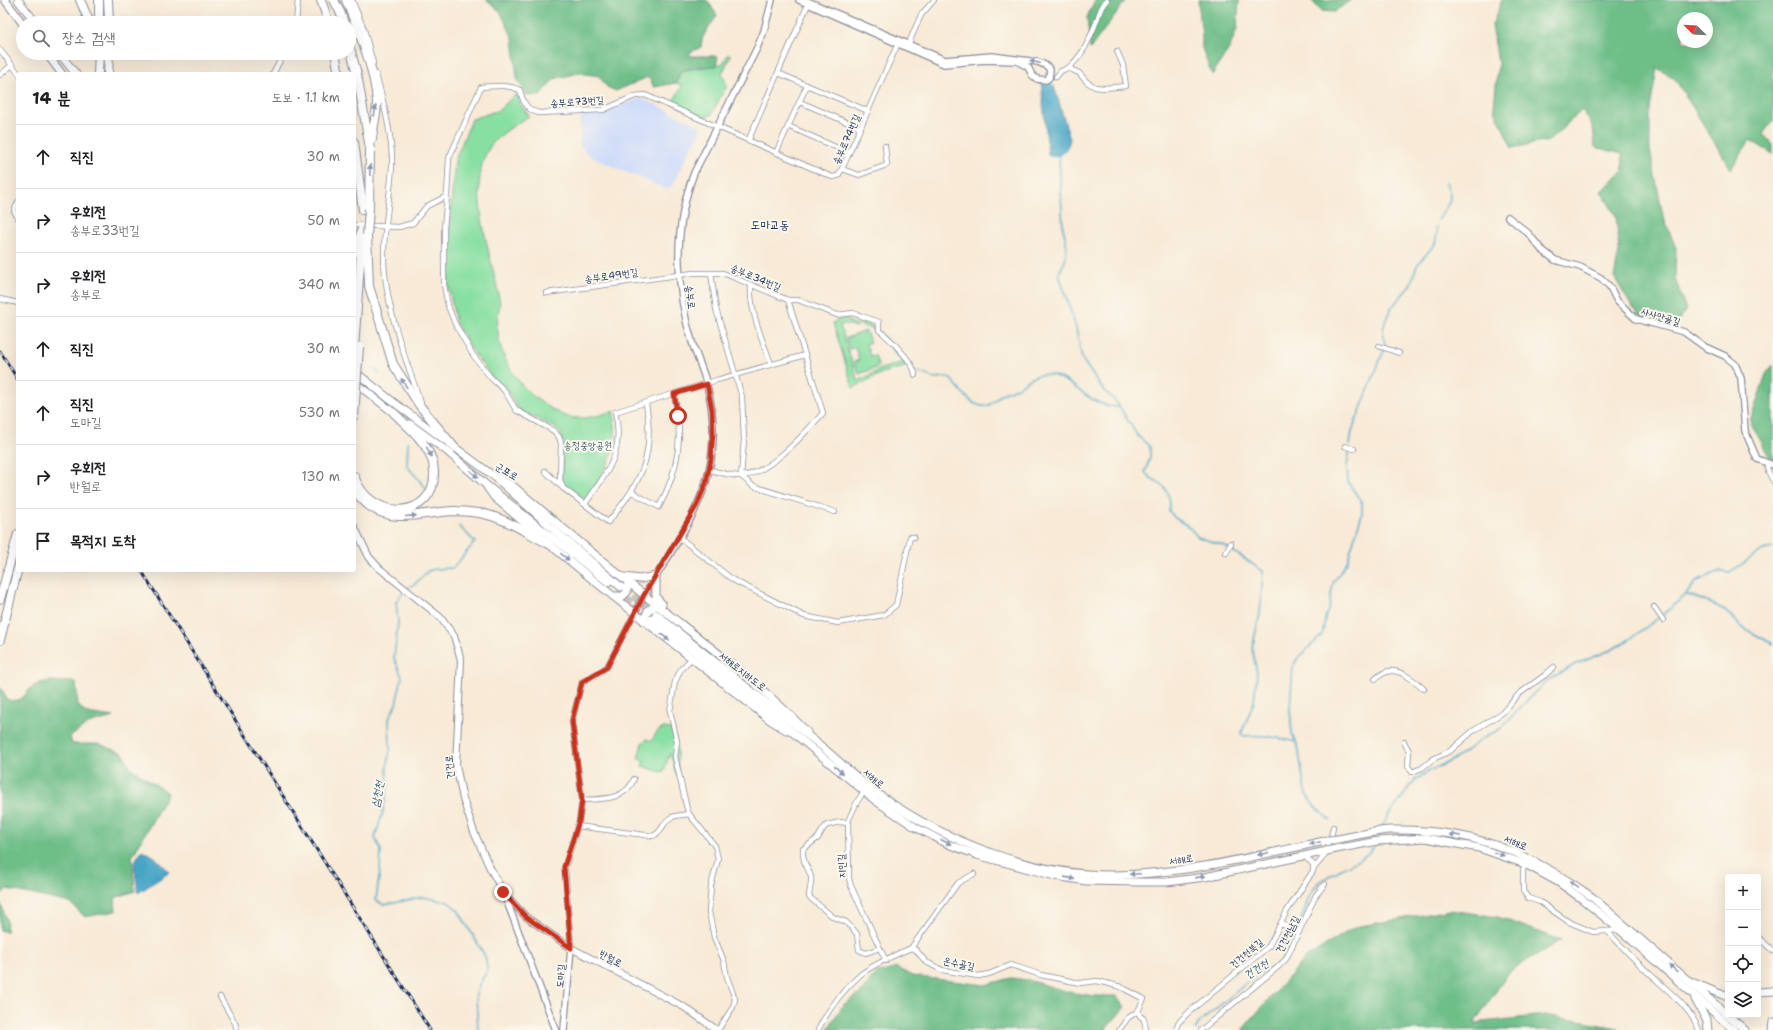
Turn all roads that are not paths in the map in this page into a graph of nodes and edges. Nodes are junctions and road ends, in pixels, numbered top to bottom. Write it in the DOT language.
graph roads {
  1 [pos="5,0"];
  2 [pos="18,0"];
  3 [pos="80,0"];
  4 [pos="98,0"];
  5 [pos="108,0"];
  6 [pos="298,0"];
  7 [pos="321,0"];
  8 [pos="334,0"];
  9 [pos="346,0"];
  10 [pos="352,0"];
  11 [pos="772,0"];
  12 [pos="799,0"];
  13 [pos="934,0"];
  14 [pos="1107,0"];
  15 [pos="807,2"];
  16 [pos="17,16"];
  17 [pos="31,16"];
  18 [pos="87,16"];
  19 [pos="99,16"];
  20 [pos="109,16"];
  21 [pos="297,16"];
  22 [pos="326,16"];
  23 [pos="342,16"];
  24 [pos="352,16"];
  25 [pos="356,26"];
  26 [pos="898,42"];
  27 [pos="908,45"];
  28 [pos="0,50"];
  29 [pos="1117,51"];
  30 [pos="51,60"];
  31 [pos="65,60"];
  32 [pos="99,60"];
  33 [pos="109,60"];
  34 [pos="281,60"];
  35 [pos="336,60"];
  36 [pos="353,60"];
  37 [pos="12,65"];
  38 [pos="1068,68"];
  39 [pos="17,72"];
  40 [pos="58,72"];
  41 [pos="74,72"];
  42 [pos="98,72"];
  43 [pos="108,72"];
  44 [pos="275,72"];
  45 [pos="339,72"];
  46 [pos="778,72"];
  47 [pos="0,75"];
  48 [pos="1056,77"];
  49 [pos="807,85"];
  50 [pos="800,102"];
  51 [pos="868,112"];
  52 [pos="788,126"];
  53 [pos="717,127"];
  54 [pos="860,128"];
  55 [pos="748,140"];
  56 [pos="885,146"];
  57 [pos="370,149"];
  58 [pos="356,153"];
  59 [pos="776,153"];
  60 [pos="849,153"];
  61 [pos="842,169"];
  62 [pos="447,196"];
  63 [pos="366,209"];
  64 [pos="1508,217"];
  65 [pos="356,225"];
  66 [pos="363,226"];
  67 [pos="384,226"];
  68 [pos="365,235"];
  69 [pos="356,247"];
  70 [pos="711,273"];
  71 [pos="680,275"];
  72 [pos="751,285"];
  73 [pos="546,293"];
  74 [pos="0,299"];
  75 [pos="788,300"];
  76 [pos="16,303"];
  77 [pos="1379,346"];
  78 [pos="356,347"];
  79 [pos="1399,352"];
  80 [pos="805,357"];
  81 [pos="771,364"];
  82 [pos="356,373"];
  83 [pos="736,374"];
  84 [pos="915,375"];
  85 [pos="356,384"];
  86 [pos="707,384"];
  87 [pos="674,394"];
  88 [pos="646,403"];
  89 [pos="424,411"];
  90 [pos="394,413"];
  91 [pos="1345,446"];
  92 [pos="454,447"];
  93 [pos="1354,449"];
  94 [pos="1770,465"];
  95 [pos="710,470"];
  96 [pos="545,471"];
  97 [pos="495,476"];
  98 [pos="741,476"];
  99 [pos="356,481"];
  100 [pos="1773,481"];
  101 [pos="485,484"];
  102 [pos="563,488"];
  103 [pos="356,492"];
  104 [pos="632,492"];
  105 [pos="585,504"];
  106 [pos="835,512"];
  107 [pos="356,530"];
  108 [pos="679,537"];
  109 [pos="914,537"];
  110 [pos="16,541"];
  111 [pos="1231,543"];
  112 [pos="549,544"];
  113 [pos="1226,553"];
  114 [pos="17,572"];
  115 [pos="6,575"];
  116 [pos="656,576"];
  117 [pos="625,579"];
  118 [pos="617,591"];
  119 [pos="0,593"];
  120 [pos="644,595"];
  121 [pos="0,599"];
  122 [pos="658,605"];
  123 [pos="1654,607"];
  124 [pos="634,614"];
  125 [pos="1663,620"];
  126 [pos="644,621"];
  127 [pos="698,636"];
  128 [pos="0,640"];
  129 [pos="692,658"];
  130 [pos="1554,667"];
  131 [pos="1375,679"];
  132 [pos="1424,689"];
  133 [pos="1404,742"];
  134 [pos="818,743"];
  135 [pos="809,745"];
  136 [pos="634,779"];
  137 [pos="864,791"];
  138 [pos="582,800"];
  139 [pos="689,814"];
  140 [pos="848,823"];
  141 [pos="577,826"];
  142 [pos="1333,827"];
  143 [pos="1304,856"];
  144 [pos="1526,864"];
  145 [pos="1313,869"];
  146 [pos="974,874"];
  147 [pos="1325,884"];
  148 [pos="503,892"];
  149 [pos="1281,924"];
  150 [pos="1620,930"];
  151 [pos="1299,932"];
  152 [pos="1608,932"];
  153 [pos="1761,940"];
  154 [pos="571,948"];
  155 [pos="880,948"];
  156 [pos="911,948"];
  157 [pos="1773,951"];
  158 [pos="886,961"];
  159 [pos="1689,981"];
  160 [pos="1688,990"];
  161 [pos="1773,991"];
  162 [pos="1761,992"];
  163 [pos="1725,994"];
  164 [pos="220,998"];
  165 [pos="1138,1011"];
  166 [pos="1773,1022"];
  167 [pos="238,1030"];
  168 [pos="556,1030"];
  169 [pos="564,1030"];
  170 [pos="718,1030"];
  171 [pos="818,1030"];
  172 [pos="1118,1030"];
  173 [pos="1146,1030"];
  174 [pos="1176,1030"];
  175 [pos="1201,1030"];
  176 [pos="1699,1030"];
  177 [pos="1708,1030"];
  178 [pos="1734,1030"];
  179 [pos="1745,1030"];
  180 [pos="1772,1030"];
  1 -- 16 [label="main road"];
  2 -- 17 [label="main road"];
  3 -- 18 [label="highway"];
  4 -- 19 [label="highway"];
  5 -- 20 [label="highway"];
  6 -- 21 [label="street"];
  7 -- 22 [label="highway"];
  8 -- 23 [label="highway"];
  24 -- 9 [label="highway, one-way"];
  10 -- 67 [label="street"];
  11 -- 53 [label="street, 송부로"];
  12 -- 15 [label="street"];
  13 -- 27 [label="street"];
  14 -- 38 [label="street"];
  15 -- 26 [label="street"];
  15 -- 46 [label="street"];
  57 -- 25 [label="highway, one-way"];
  26 -- 27 [label="street"];
  26 -- 27 [label="street, one-way"];
  26 -- 51 [label="street, 송부로74번길"];
  28 -- 37 [label="street"];
  29 -- 38 [label="street"];
  30 -- 40 [label="main road"];
  31 -- 41 [label="main road"];
  32 -- 42 [label="highway"];
  33 -- 43 [label="highway"];
  34 -- 44 [label="street"];
  35 -- 45 [label="highway"];
  36 -- 57 [label="highway"];
  37 -- 39 [label="street"];
  37 -- 47 [label="street"];
  38 -- 48 [label="street"];
  46 -- 49 [label="street"];
  46 -- 55 [label="street"];
  49 -- 50 [label="street"];
  49 -- 51 [label="street"];
  50 -- 52 [label="street"];
  50 -- 54 [label="street"];
  51 -- 54 [label="street, 송부로74번길"];
  52 -- 59 [label="street"];
  52 -- 60 [label="street"];
  53 -- 55 [label="street, 송부로74번길"];
  53 -- 62 [label="street, 송부로73번길"];
  53 -- 71 [label="street, 송부로"];
  54 -- 60 [label="street, 송부로74번길"];
  55 -- 59 [label="street, 송부로74번길"];
  56 -- 61 [label="street"];
  63 -- 57 [label="highway, one-way"];
  58 -- 63 [label="highway"];
  59 -- 61 [label="street, 송부로74번길"];
  60 -- 61 [label="street, 송부로74번길"];
  62 -- 67 [label="street"];
  62 -- 102 [label="street"];
  63 -- 66 [label="highway"];
  63 -- 68 [label="highway, bridge"];
  64 -- 94 [label="street, 사사안골길"];
  65 -- 67 [label="street"];
  66 -- 68 [label="highway"];
  66 -- 69 [label="highway"];
  67 -- 89 [label="street"];
  68 -- 78 [label="highway"];
  89 -- 68 [label="highway, one-way"];
  70 -- 71 [label="street, 송부로34번길"];
  70 -- 72 [label="street, 송부로34번길"];
  70 -- 83 [label="street"];
  71 -- 73 [label="street, 송부로49번길"];
  71 -- 86 [label="street, 송부로"];
  72 -- 75 [label="street, 송부로34번길"];
  72 -- 81 [label="street"];
  74 -- 76 [label="street"];
  75 -- 80 [label="street, 송부로34번길"];
  75 -- 84 [label="street"];
  77 -- 79 [label="street"];
  80 -- 81 [label="street"];
  80 -- 98 [label="street, 송부로34번길"];
  81 -- 83 [label="street"];
  82 -- 92 [label="main road, 군포로"];
  83 -- 86 [label="street"];
  83 -- 98 [label="street"];
  85 -- 90 [label="main road"];
  86 -- 87 [label="street"];
  86 -- 95 [label="street, 송부로"];
  87 -- 88 [label="street"];
  87 -- 104 [label="street"];
  88 -- 104 [label="street"];
  88 -- 105 [label="street"];
  89 -- 92 [label="highway"];
  90 -- 99 [label="highway, one-way"];
  90 -- 101 [label="main road, one-way"];
  91 -- 93 [label="street"];
  92 -- 97 [label="main road, 군포로"];
  94 -- 100 [label="street, 사사안골길"];
  95 -- 98 [label="street"];
  95 -- 108 [label="street, 송부로"];
  96 -- 102 [label="street"];
  97 -- 117 [label="main road, 군포로"];
  97 -- 118 [label="main road"];
  98 -- 106 [label="street"];
  101 -- 112 [label="main road"];
  101 -- 118 [label="main road"];
  102 -- 105 [label="street"];
  103 -- 112 [label="highway, one-way"];
  104 -- 105 [label="street"];
  107 -- 148 [label="main road, 건건로"];
  108 -- 109 [label="street"];
  108 -- 116 [label="street, 송부로"];
  110 -- 115 [label="highway"];
  111 -- 113 [label="street"];
  112 -- 118 [label="main road, one-way"];
  114 -- 128 [label="highway"];
  115 -- 119 [label="highway"];
  115 -- 121 [label="highway"];
  116 -- 117 [label="main road"];
  116 -- 120 [label="street, 송부로"];
  116 -- 127 [label="main road"];
  117 -- 118 [label="main road"];
  117 -- 120 [label="main road, 군포로"];
  118 -- 124 [label="main road"];
  120 -- 122 [label="main road, 서해로"];
  120 -- 124 [label="street, 송부로"];
  122 -- 126 [label="main road"];
  122 -- 127 [label="main road, 서해로"];
  123 -- 125 [label="street"];
  124 -- 126 [label="main road, 서해로"];
  124 -- 138 [label="street, 도마길"];
  126 -- 129 [label="main road, 서해로, one-way"];
  127 -- 134 [label="main road, 서해로"];
  129 -- 135 [label="main road, 서해로"];
  129 -- 139 [label="street"];
  130 -- 133 [label="street"];
  131 -- 132 [label="street"];
  134 -- 135 [label="main road, 서해로지하도로"];
  159 -- 134 [label="main road, 서해로, one-way, bridge"];
  135 -- 137 [label="main road, 서해로, one-way"];
  136 -- 138 [label="street"];
  137 -- 140 [label="street, 지인길"];
  137 -- 143 [label="main road, 서해로, one-way"];
  138 -- 141 [label="street, 도마길"];
  139 -- 141 [label="street"];
  139 -- 170 [label="street"];
  140 -- 155 [label="street, 지인길"];
  140 -- 155 [label="street"];
  141 -- 154 [label="street, 도마길"];
  142 -- 145 [label="street, 건건천북길"];
  143 -- 144 [label="main road, 서해로, one-way, bridge"];
  143 -- 145 [label="street"];
  144 -- 150 [label="main road, 서해로"];
  144 -- 152 [label="street"];
  145 -- 149 [label="street, 건건천북길"];
  146 -- 156 [label="street"];
  147 -- 151 [label="street, 건건천남길"];
  148 -- 154 [label="main road, 반월로"];
  148 -- 168 [label="street, 건건로"];
  149 -- 151 [label="street"];
  149 -- 174 [label="street, 건건천북길"];
  150 -- 152 [label="street"];
  150 -- 160 [label="main road, 서해로"];
  151 -- 175 [label="street, 건건천남길"];
  152 -- 176 [label="street"];
  153 -- 157 [label="street"];
  154 -- 169 [label="street, 도마길"];
  154 -- 170 [label="main road, 반월로"];
  155 -- 158 [label="street, 지인길"];
  156 -- 158 [label="street"];
  156 -- 165 [label="street, 온수골길"];
  158 -- 171 [label="street"];
  159 -- 163 [label="main road"];
  159 -- 179 [label="main road, 서해로"];
  160 -- 177 [label="main road"];
  160 -- 178 [label="main road, 서해로"];
  161 -- 162 [label="main road"];
  164 -- 167 [label="street"];
  165 -- 172 [label="street"];
  165 -- 173 [label="street, 온수골길"];
  166 -- 180 [label="main road"];
}
